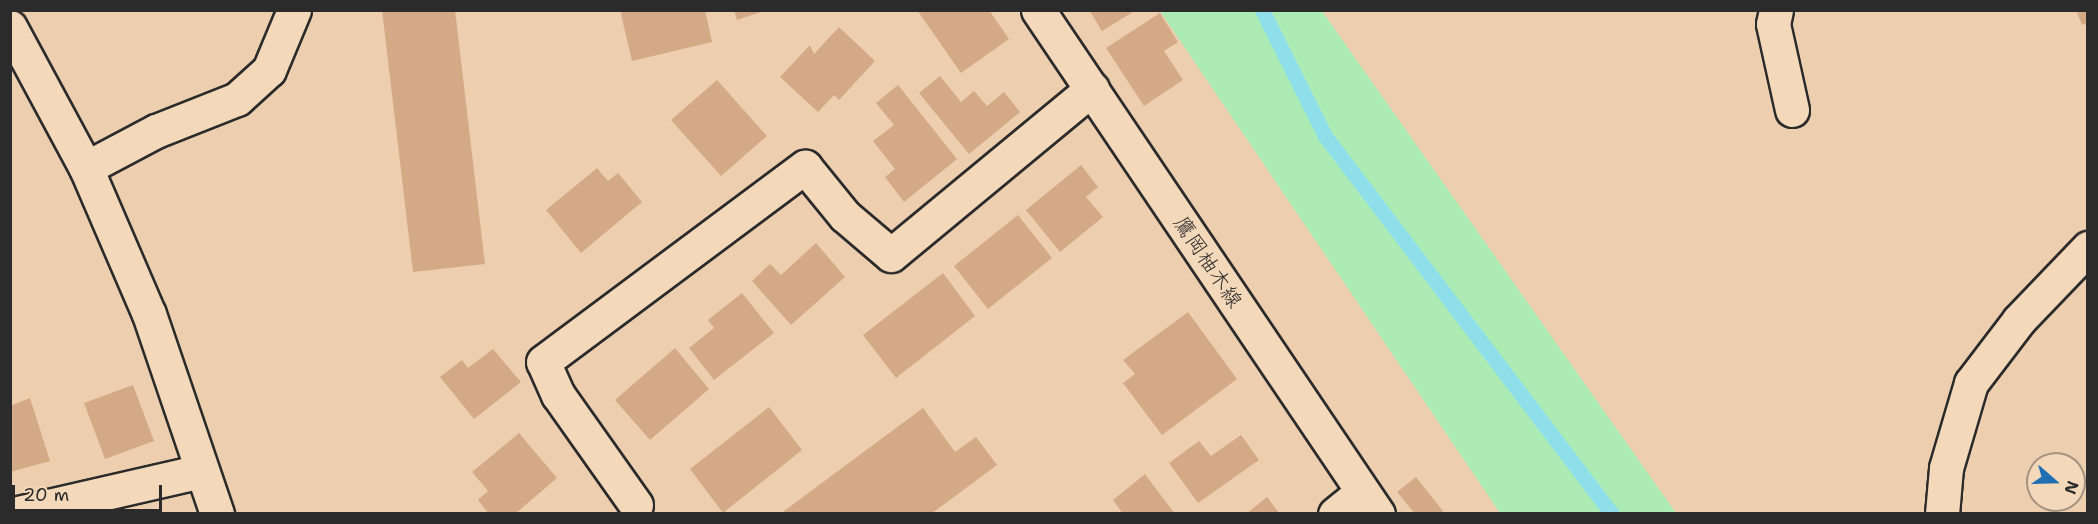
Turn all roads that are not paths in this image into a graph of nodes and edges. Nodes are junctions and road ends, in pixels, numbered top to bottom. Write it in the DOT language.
graph roads {
  1 [pos="294,10"];
  2 [pos="1038,10"];
  3 [pos="1776,10"];
  4 [pos="11,30"];
  5 [pos="1092,89"];
  6 [pos="1792,110"];
  7 [pos="86,168"];
  8 [pos="2088,248"];
  9 [pos="201,471"];
  10 [pos="1370,503"];
  11 [pos="636,505"];
  12 [pos="14,513"];
  13 [pos="217,513"];
  14 [pos="1335,513"];
  15 [pos="1942,513"];
  1 -- 7 [label="street"];
  2 -- 5 [label="street, 鷹岡柚木線"];
  3 -- 6 [label="street"];
  4 -- 7 [label="street"];
  5 -- 10 [label="street, 鷹岡柚木線"];
  5 -- 11 [label="street"];
  7 -- 9 [label="street"];
  8 -- 15 [label="street"];
  9 -- 12 [label="street"];
  9 -- 13 [label="street"];
  10 -- 14 [label="street"];
}
